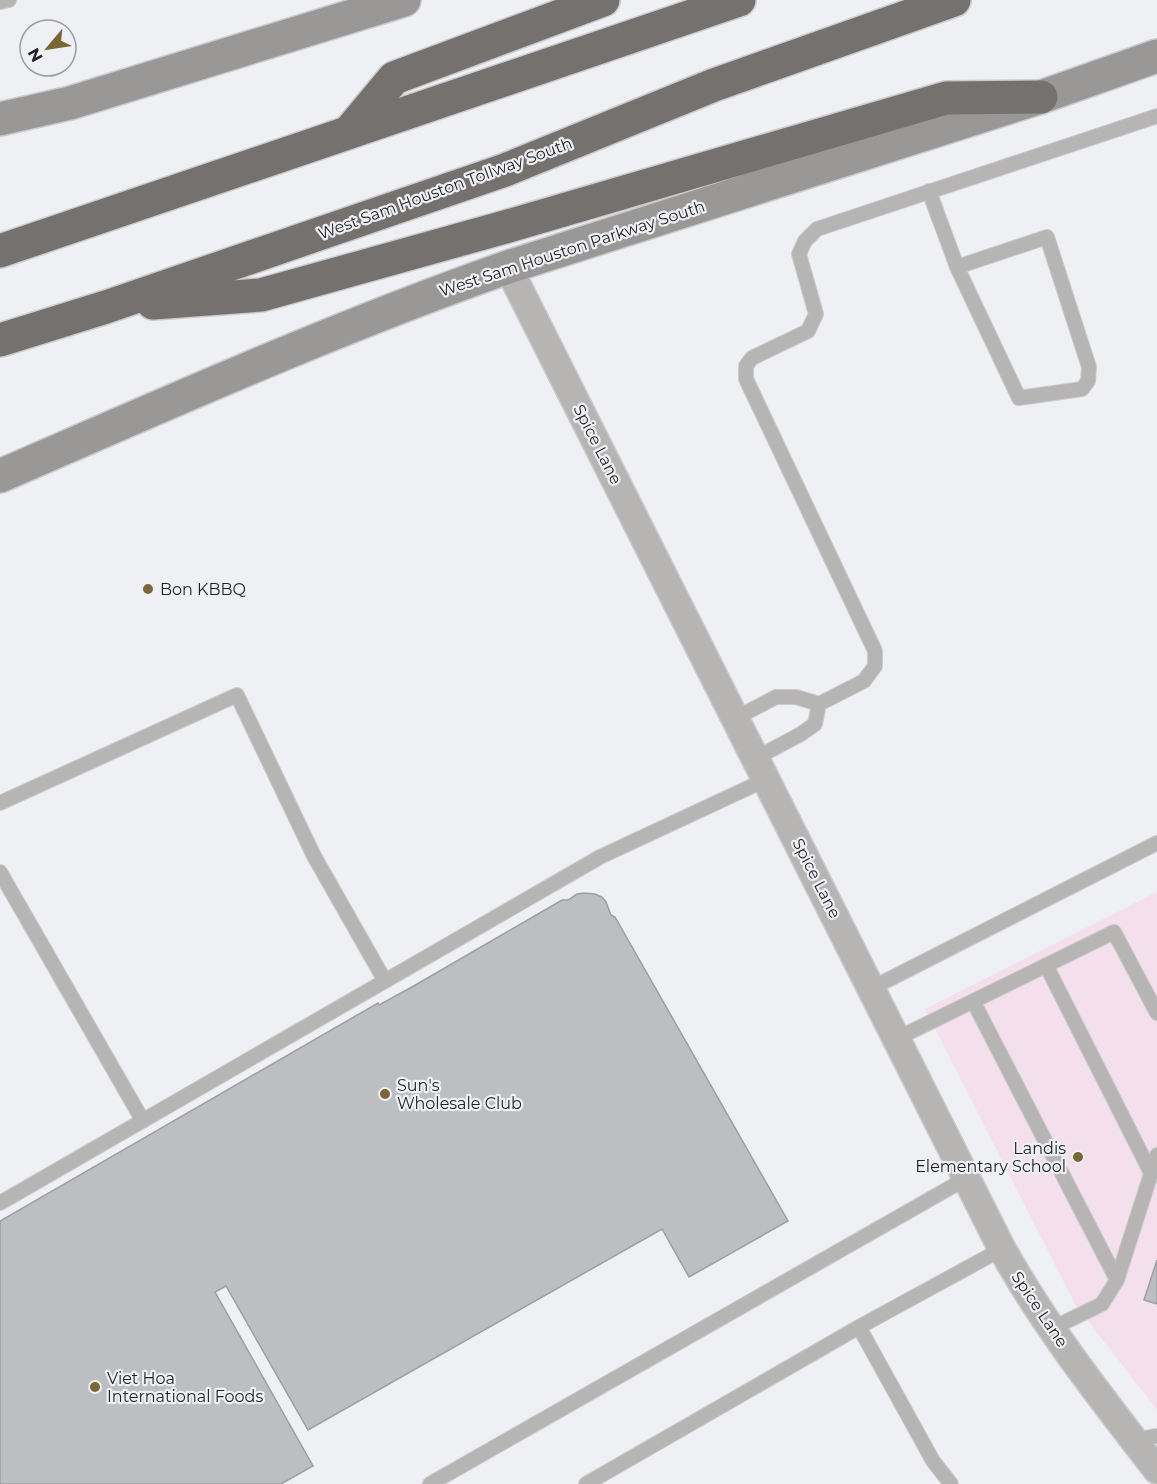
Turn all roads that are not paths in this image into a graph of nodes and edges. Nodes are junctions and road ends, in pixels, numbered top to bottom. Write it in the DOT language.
graph roads {
  1 [pos="9,0"];
  2 [pos="404,0"];
  3 [pos="603,0"];
  4 [pos="739,0"];
  5 [pos="954,0"];
  6 [pos="0,2"];
  7 [pos="1157,56"];
  8 [pos="1041,97"];
  9 [pos="1157,116"];
  10 [pos="0,119"];
  11 [pos="349,132"];
  12 [pos="928,191"];
  13 [pos="0,251"];
  14 [pos="508,267"];
  15 [pos="957,267"];
  16 [pos="106,307"];
  17 [pos="0,340"];
  18 [pos="0,476"];
  19 [pos="819,704"];
  20 [pos="736,718"];
  21 [pos="761,769"];
  22 [pos="0,802"];
  23 [pos="1157,843"];
  24 [pos="0,872"];
  25 [pos="1046,966"];
  26 [pos="385,981"];
  27 [pos="872,988"];
  28 [pos="973,1001"];
  29 [pos="1157,1013"];
  30 [pos="896,1039"];
  31 [pos="143,1121"];
  32 [pos="1157,1155"];
  33 [pos="1151,1173"];
  34 [pos="967,1178"];
  35 [pos="0,1203"];
  36 [pos="1002,1249"];
  37 [pos="1117,1280"];
  38 [pos="859,1327"];
  39 [pos="1051,1329"];
  40 [pos="1145,1438"];
  41 [pos="1157,1470"];
  42 [pos="430,1484"];
  43 [pos="586,1484"];
  44 [pos="951,1484"];
  1 -- 6 [label="lane"];
  2 -- 10 [label="main road"];
  3 -- 11 [label="highway"];
  4 -- 11 [label="highway"];
  5 -- 16 [label="highway, West Sam Houston Tollway South"];
  7 -- 8 [label="main road, West Sam Houston Parkway South"];
  8 -- 14 [label="main road, West Sam Houston Parkway South"];
  8 -- 16 [label="highway"];
  9 -- 12 [label="lane"];
  11 -- 13 [label="highway"];
  12 -- 15 [label="lane"];
  12 -- 19 [label="lane"];
  14 -- 18 [label="main road, West Sam Houston Parkway South"];
  14 -- 20 [label="street, Spice Lane"];
  15 -- 15 [label="lane"];
  16 -- 17 [label="highway, West Sam Houston Tollway South"];
  19 -- 20 [label="lane"];
  19 -- 21 [label="lane"];
  20 -- 21 [label="street, Spice Lane"];
  21 -- 26 [label="lane"];
  21 -- 27 [label="street, Spice Lane"];
  22 -- 26 [label="lane"];
  23 -- 27 [label="lane"];
  24 -- 31 [label="lane"];
  25 -- 28 [label="lane"];
  25 -- 29 [label="lane"];
  25 -- 33 [label="lane"];
  26 -- 31 [label="lane"];
  27 -- 30 [label="street, Spice Lane"];
  28 -- 30 [label="lane"];
  28 -- 37 [label="lane"];
  30 -- 34 [label="street, Spice Lane"];
  31 -- 35 [label="lane"];
  32 -- 33 [label="lane"];
  33 -- 37 [label="lane"];
  34 -- 36 [label="street, Spice Lane"];
  34 -- 42 [label="lane"];
  36 -- 38 [label="lane"];
  36 -- 39 [label="street, Spice Lane"];
  37 -- 39 [label="lane"];
  38 -- 43 [label="lane"];
  38 -- 44 [label="lane"];
  39 -- 40 [label="street, Spice Lane"];
  40 -- 41 [label="street, Spice Lane"];
}
